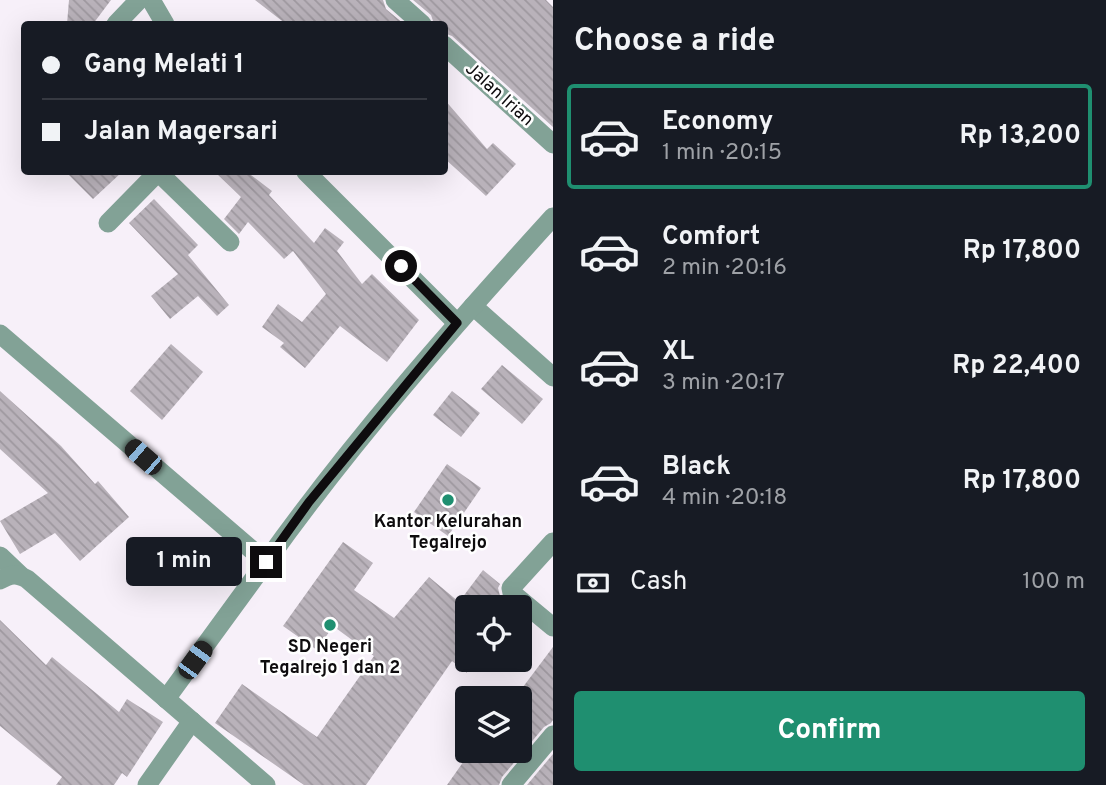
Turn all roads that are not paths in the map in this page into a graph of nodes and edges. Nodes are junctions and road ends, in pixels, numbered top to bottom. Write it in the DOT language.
graph roads {
  1 [pos="139,0"];
  2 [pos="151,0"];
  3 [pos="395,0"];
  4 [pos="119,21"];
  5 [pos="163,21"];
  6 [pos="419,21"];
  7 [pos="448,49"];
  8 [pos="553,144"];
  9 [pos="155,175"];
  10 [pos="161,175"];
  11 [pos="309,175"];
  12 [pos="552,220"];
  13 [pos="108,223"];
  14 [pos="230,242"];
  15 [pos="473,306"];
  16 [pos="457,323"];
  17 [pos="0,334"];
  18 [pos="553,377"];
  19 [pos="553,542"];
  20 [pos="0,556"];
  21 [pos="266,562"];
  22 [pos="20,575"];
  23 [pos="0,580"];
  24 [pos="553,627"];
  25 [pos="166,699"];
  26 [pos="192,721"];
  27 [pos="553,735"];
  28 [pos="147,785"];
  29 [pos="266,785"];
  30 [pos="512,785"];
  1 -- 4 [label="street"];
  2 -- 5 [label="street"];
  3 -- 6 [label="street"];
  7 -- 8 [label="street, Jalan Irian"];
  9 -- 13 [label="street"];
  10 -- 14 [label="street"];
  11 -- 16 [label="street"];
  12 -- 15 [label="street"];
  15 -- 16 [label="street"];
  15 -- 18 [label="street"];
  16 -- 21 [label="street"];
  17 -- 21 [label="street"];
  19 -- 24 [label="street"];
  20 -- 22 [label="street"];
  21 -- 25 [label="street"];
  22 -- 23 [label="street"];
  22 -- 25 [label="street"];
  25 -- 26 [label="street"];
  26 -- 28 [label="street"];
  26 -- 29 [label="street"];
  27 -- 30 [label="street"];
}
